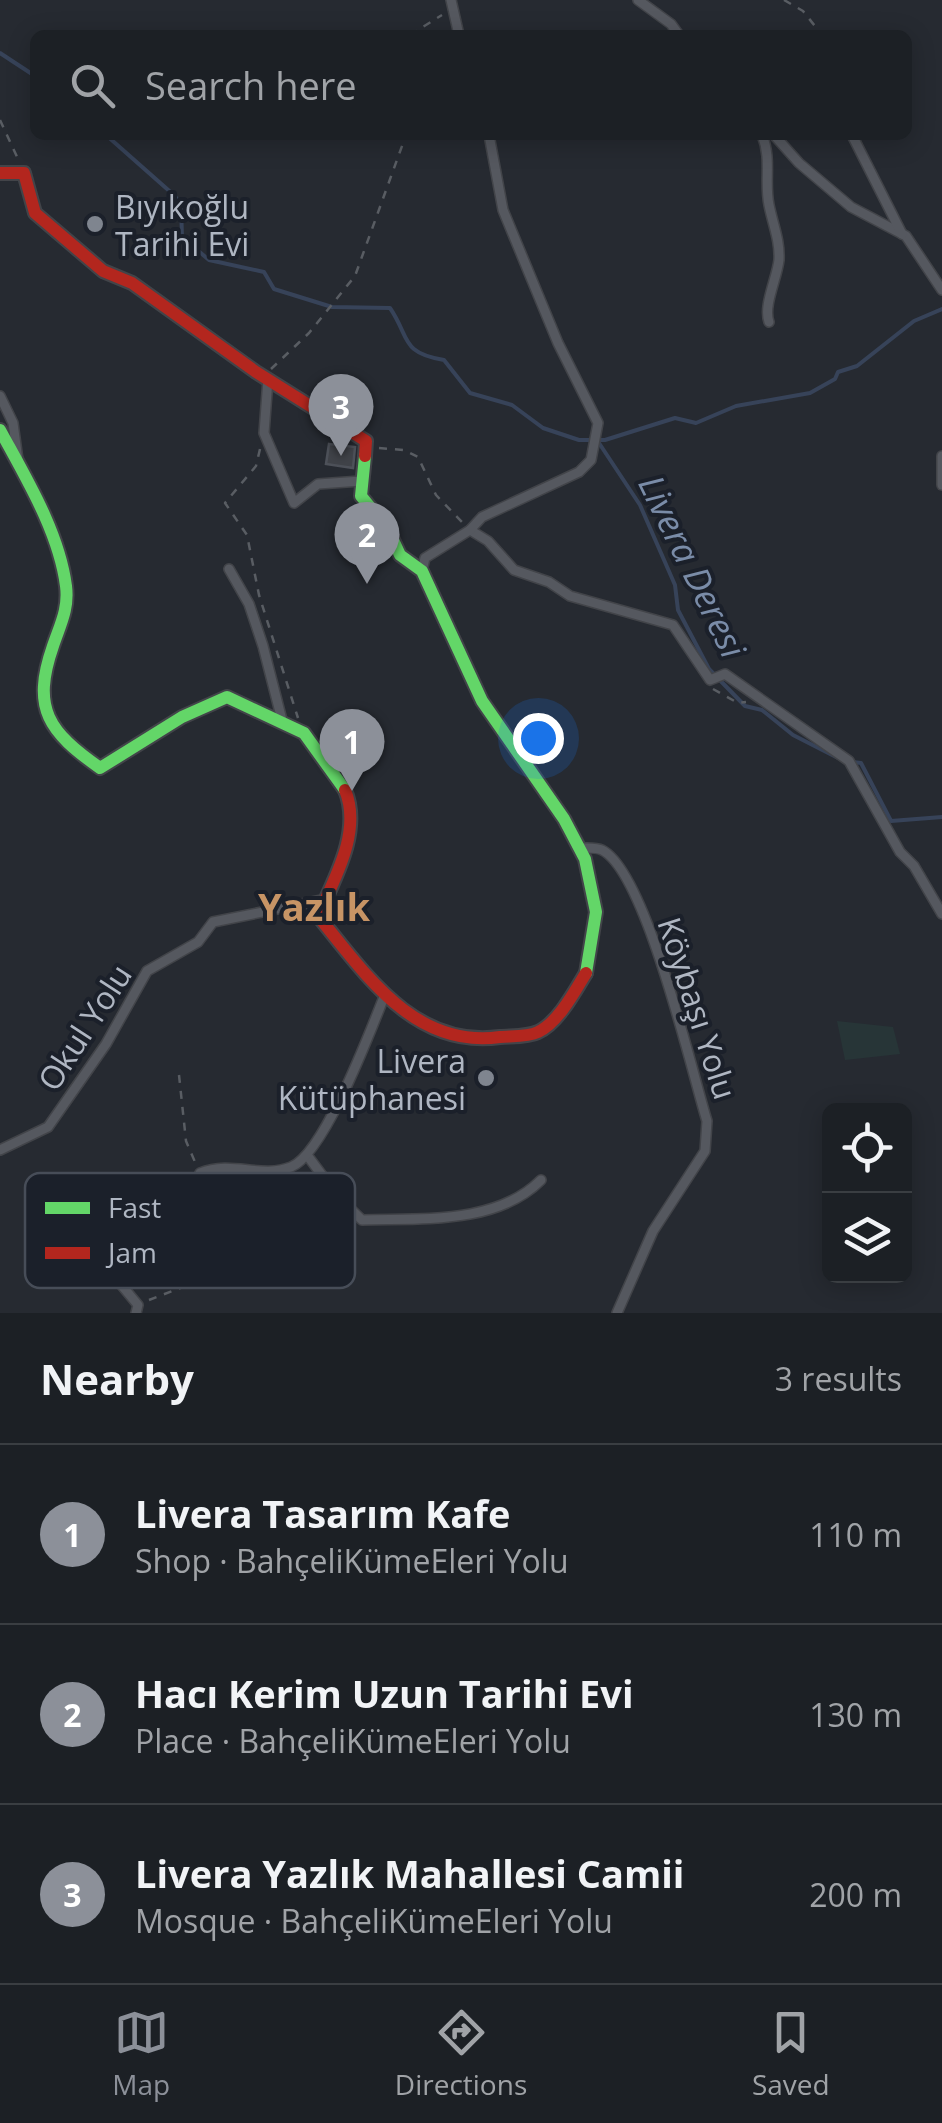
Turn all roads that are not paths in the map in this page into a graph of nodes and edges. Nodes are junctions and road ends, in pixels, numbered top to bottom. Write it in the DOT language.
graph roads {
  1 [pos="638,0"];
  2 [pos="451,3"];
  3 [pos="458,30"];
  4 [pos="675,30"];
  5 [pos="490,140"];
  6 [pos="763,140"];
  7 [pos="778,140"];
  8 [pos="855,140"];
  9 [pos="0,173"];
  10 [pos="902,234"];
  11 [pos="942,290"];
  12 [pos="769,322"];
  13 [pos="268,376"];
  14 [pos="0,396"];
  15 [pos="0,430"];
  16 [pos="942,456"];
  17 [pos="19,465"];
  18 [pos="361,482"];
  19 [pos="942,485"];
  20 [pos="470,531"];
  21 [pos="229,569"];
  22 [pos="422,570"];
  23 [pos="289,727"];
  24 [pos="580,848"];
  25 [pos="322,900"];
  26 [pos="942,914"];
  27 [pos="384,997"];
  28 [pos="0,1150"];
  29 [pos="306,1155"];
  30 [pos="200,1173"];
  31 [pos="320,1173"];
  32 [pos="541,1180"];
  33 [pos="355,1213"];
  34 [pos="122,1288"];
  35 [pos="137,1309"];
  36 [pos="617,1313"];
  1 -- 4 [label="street"];
  2 -- 3 [label="street"];
  5 -- 20 [label="street"];
  6 -- 12 [label="street"];
  7 -- 10 [label="street"];
  8 -- 10 [label="street"];
  9 -- 13 [label="street"];
  10 -- 11 [label="street"];
  13 -- 18 [label="street"];
  13 -- 18 [label="street"];
  14 -- 17 [label="street"];
  15 -- 17 [label="street"];
  16 -- 19 [label="street"];
  17 -- 23 [label="street"];
  18 -- 22 [label="street"];
  20 -- 22 [label="street"];
  20 -- 26 [label="street"];
  21 -- 23 [label="street"];
  22 -- 24 [label="street"];
  23 -- 25 [label="street"];
  24 -- 27 [label="street"];
  24 -- 36 [label="street, Köybaşı Yolu"];
  25 -- 27 [label="street"];
  25 -- 28 [label="street, Okul Yolu"];
  27 -- 29 [label="street"];
  29 -- 30 [label="street"];
  29 -- 31 [label="street"];
  32 -- 33 [label="street"];
  34 -- 35 [label="street"];
}
